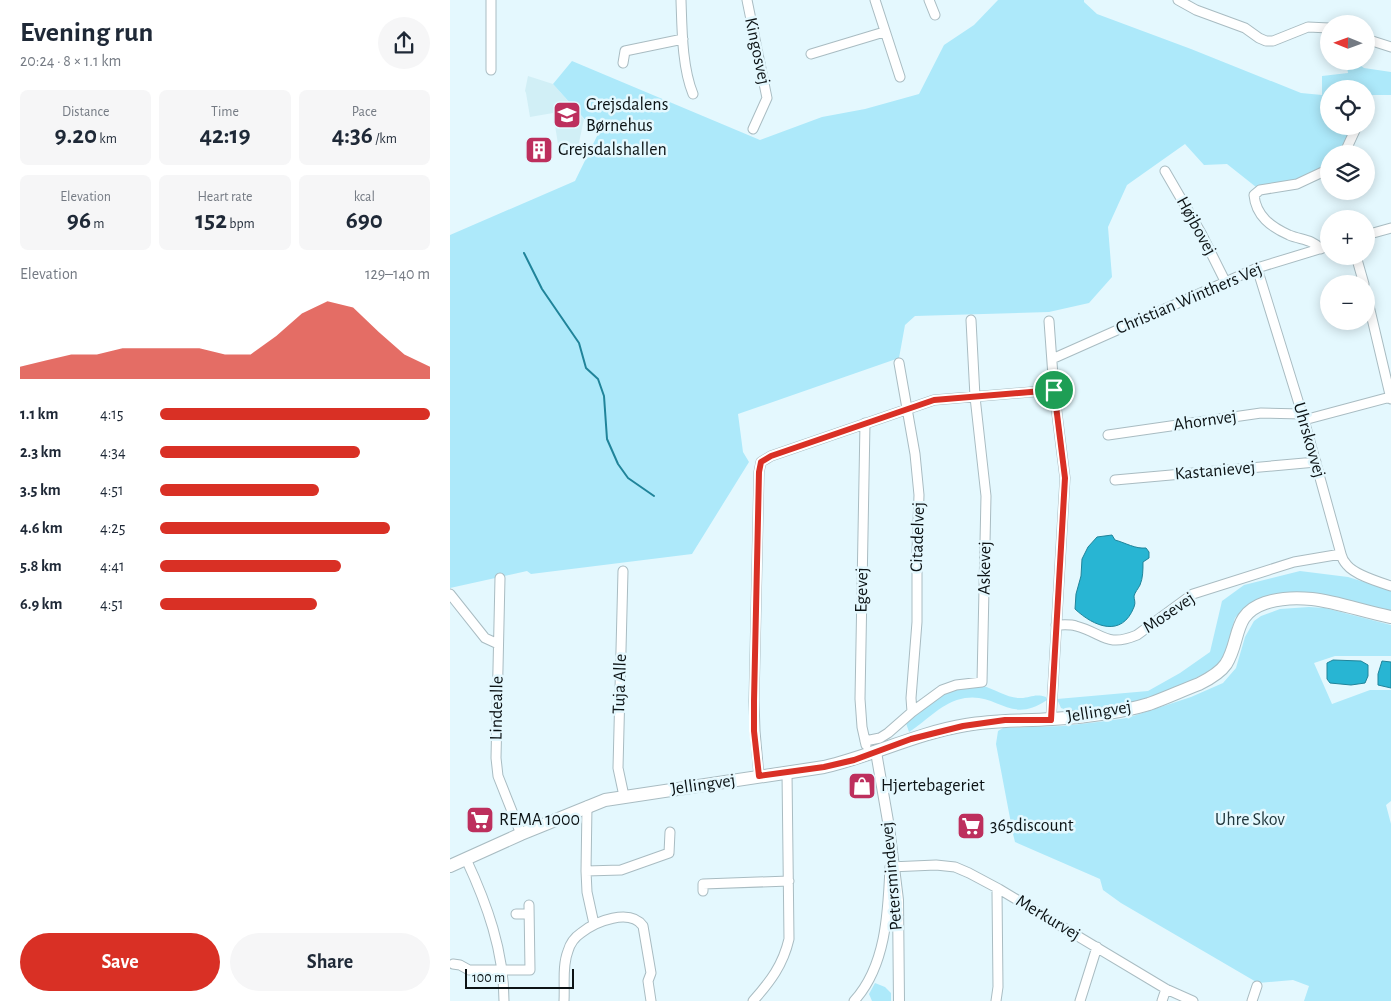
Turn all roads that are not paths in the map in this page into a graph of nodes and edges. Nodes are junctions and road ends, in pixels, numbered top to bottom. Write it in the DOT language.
graph roads {
  1 [pos="491,0"];
  2 [pos="681,0"];
  3 [pos="747,0"];
  4 [pos="875,0"];
  5 [pos="930,0"];
  6 [pos="1178,0"];
  7 [pos="935,15"];
  8 [pos="1320,27"];
  9 [pos="884,32"];
  10 [pos="683,39"];
  11 [pos="1375,42"];
  12 [pos="1391,47"];
  13 [pos="811,54"];
  14 [pos="622,63"];
  15 [pos="491,70"];
  16 [pos="900,78"];
  17 [pos="693,94"];
  18 [pos="753,129"];
  19 [pos="1165,171"];
  20 [pos="1320,173"];
  21 [pos="1391,228"];
  22 [pos="1375,232"];
  23 [pos="1320,245"];
  24 [pos="1320,249"];
  25 [pos="1257,268"];
  26 [pos="1225,281"];
  27 [pos="972,320"];
  28 [pos="1049,321"];
  29 [pos="1375,327"];
  30 [pos="1052,359"];
  31 [pos="899,363"];
  32 [pos="1054,390"];
  33 [pos="975,397"];
  34 [pos="1390,398"];
  35 [pos="906,409"];
  36 [pos="1303,417"];
  37 [pos="865,423"];
  38 [pos="1108,435"];
  39 [pos="1316,462"];
  40 [pos="1115,480"];
  41 [pos="1341,554"];
  42 [pos="623,571"];
  43 [pos="500,578"];
  44 [pos="1391,586"];
  45 [pos="450,594"];
  46 [pos="1391,617"];
  47 [pos="1056,625"];
  48 [pos="498,644"];
  49 [pos="912,712"];
  50 [pos="1051,720"];
  51 [pos="865,742"];
  52 [pos="872,754"];
  53 [pos="787,773"];
  54 [pos="759,776"];
  55 [pos="624,796"];
  56 [pos="588,806"];
  57 [pos="670,832"];
  58 [pos="521,834"];
  59 [pos="466,859"];
  60 [pos="450,866"];
  61 [pos="895,867"];
  62 [pos="586,871"];
  63 [pos="789,881"];
  64 [pos="999,889"];
  65 [pos="703,891"];
  66 [pos="516,914"];
  67 [pos="594,924"];
  68 [pos="1097,947"];
  69 [pos="452,964"];
  70 [pos="502,970"];
  71 [pos="1257,986"];
  72 [pos="1166,989"];
  73 [pos="504,1001"];
  74 [pos="564,1001"];
  75 [pos="651,1001"];
  76 [pos="753,1001"];
  77 [pos="854,1001"];
  78 [pos="899,1001"];
  79 [pos="996,1001"];
  80 [pos="1080,1001"];
  81 [pos="1162,1001"];
  82 [pos="1193,1001"];
  83 [pos="1252,1001"];
  1 -- 15 [label="street"];
  2 -- 10 [label="street"];
  3 -- 18 [label="street, Kingosvej"];
  4 -- 9 [label="street"];
  5 -- 7 [label="street"];
  6 -- 8 [label="street"];
  9 -- 13 [label="street"];
  9 -- 16 [label="street"];
  10 -- 14 [label="street"];
  10 -- 17 [label="street"];
  11 -- 12 [label="street"];
  19 -- 26 [label="street, Højbovej"];
  20 -- 23 [label="street"];
  21 -- 22 [label="street"];
  24 -- 25 [label="street, Christian Winthers Vej"];
  25 -- 26 [label="street, Christian Winthers Vej"];
  25 -- 36 [label="street, Uhrskovvej"];
  26 -- 30 [label="street, Christian Winthers Vej"];
  27 -- 33 [label="street, Askevej"];
  28 -- 30 [label="street"];
  29 -- 34 [label="street"];
  30 -- 32 [label="street"];
  31 -- 35 [label="street, Citadelvej"];
  32 -- 33 [label="street"];
  32 -- 47 [label="street"];
  33 -- 35 [label="street"];
  33 -- 49 [label="street, Askevej"];
  34 -- 36 [label="street, Ahornvej"];
  35 -- 37 [label="street"];
  35 -- 49 [label="street, Citadelvej"];
  36 -- 38 [label="street, Ahornvej"];
  36 -- 39 [label="street, Uhrskovvej"];
  37 -- 51 [label="street, Egevej"];
  37 -- 54 [label="street"];
  39 -- 40 [label="street, Kastanievej"];
  39 -- 41 [label="street, Uhrskovvej"];
  41 -- 44 [label="street, Uhrskovvej"];
  41 -- 47 [label="street, Mosevej"];
  42 -- 55 [label="street, Tuja Alle"];
  43 -- 48 [label="street, Lindealle"];
  45 -- 48 [label="street"];
  46 -- 50 [label="main road, Jellingvej"];
  47 -- 50 [label="street"];
  48 -- 58 [label="street, Lindealle"];
  49 -- 51 [label="street, Askevej"];
  50 -- 52 [label="main road, Jellingvej"];
  51 -- 52 [label="street, Egevej"];
  52 -- 53 [label="main road, Jellingvej"];
  52 -- 61 [label="street, Petersmindevej"];
  53 -- 54 [label="main road, Jellingvej"];
  53 -- 63 [label="street"];
  54 -- 55 [label="main road, Jellingvej"];
  55 -- 56 [label="main road, Jellingvej"];
  56 -- 58 [label="main road, Jellingvej"];
  56 -- 62 [label="street"];
  57 -- 62 [label="street"];
  58 -- 59 [label="main road, Jellingvej"];
  59 -- 60 [label="main road, Jellingvej"];
  59 -- 70 [label="street"];
  61 -- 64 [label="street, Merkurvej"];
  61 -- 77 [label="street"];
  61 -- 78 [label="street, Petersmindevej"];
  62 -- 67 [label="street"];
  63 -- 65 [label="street"];
  63 -- 76 [label="street"];
  64 -- 68 [label="street, Merkurvej"];
  64 -- 79 [label="street"];
  66 -- 70 [label="street"];
  67 -- 74 [label="street"];
  67 -- 75 [label="street"];
  68 -- 72 [label="street, Merkurvej"];
  68 -- 80 [label="street"];
  69 -- 70 [label="street"];
  70 -- 73 [label="street"];
  71 -- 83 [label="street"];
  72 -- 81 [label="street"];
  72 -- 82 [label="street, Merkurvej"];
}
